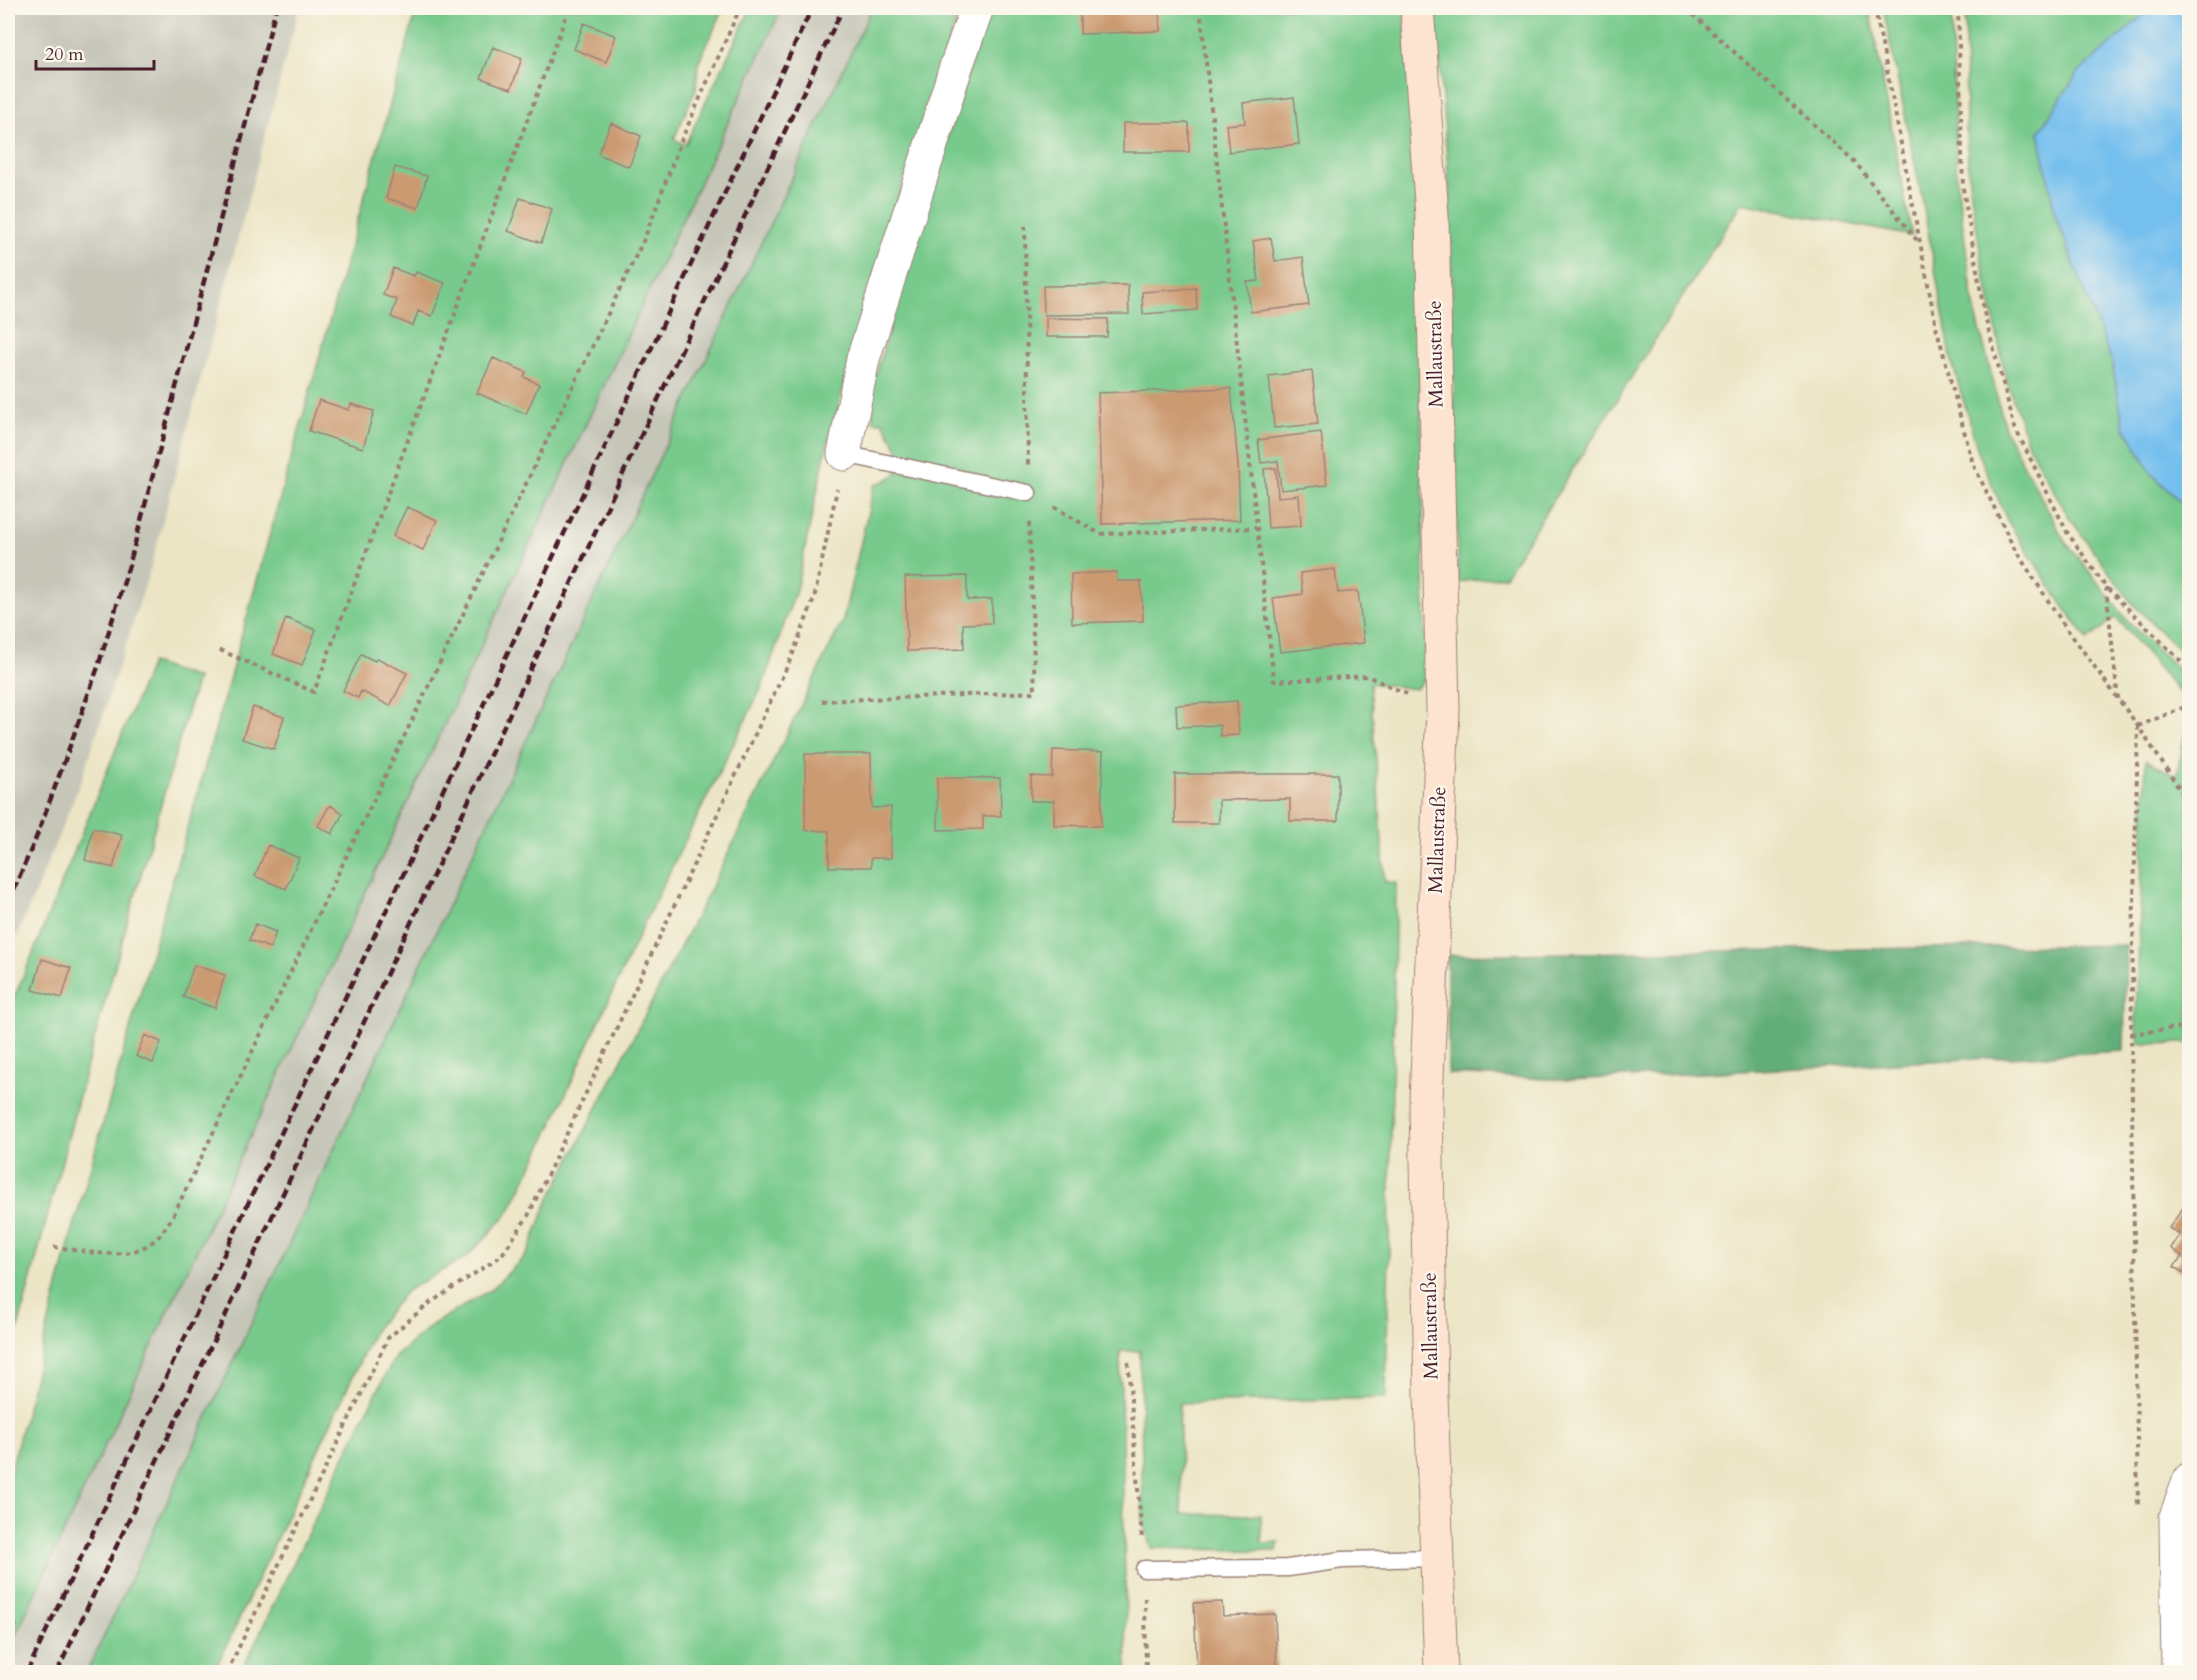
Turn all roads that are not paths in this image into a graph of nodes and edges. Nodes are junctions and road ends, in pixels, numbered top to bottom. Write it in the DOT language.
graph roads {
  1 [pos="977,8"];
  2 [pos="1417,8"];
  3 [pos="844,454"];
  4 [pos="1028,493"];
  5 [pos="2190,1479"];
  6 [pos="1438,1558"];
  7 [pos="1144,1569"];
  8 [pos="1441,1672"];
  9 [pos="2178,1672"];
  1 -- 3 [label="street"];
  2 -- 6 [label="street, Mallaustraße"];
  3 -- 4 [label="lane"];
  5 -- 9 [label="street"];
  6 -- 7 [label="lane"];
  6 -- 8 [label="street, Mallaustraße"];
}
